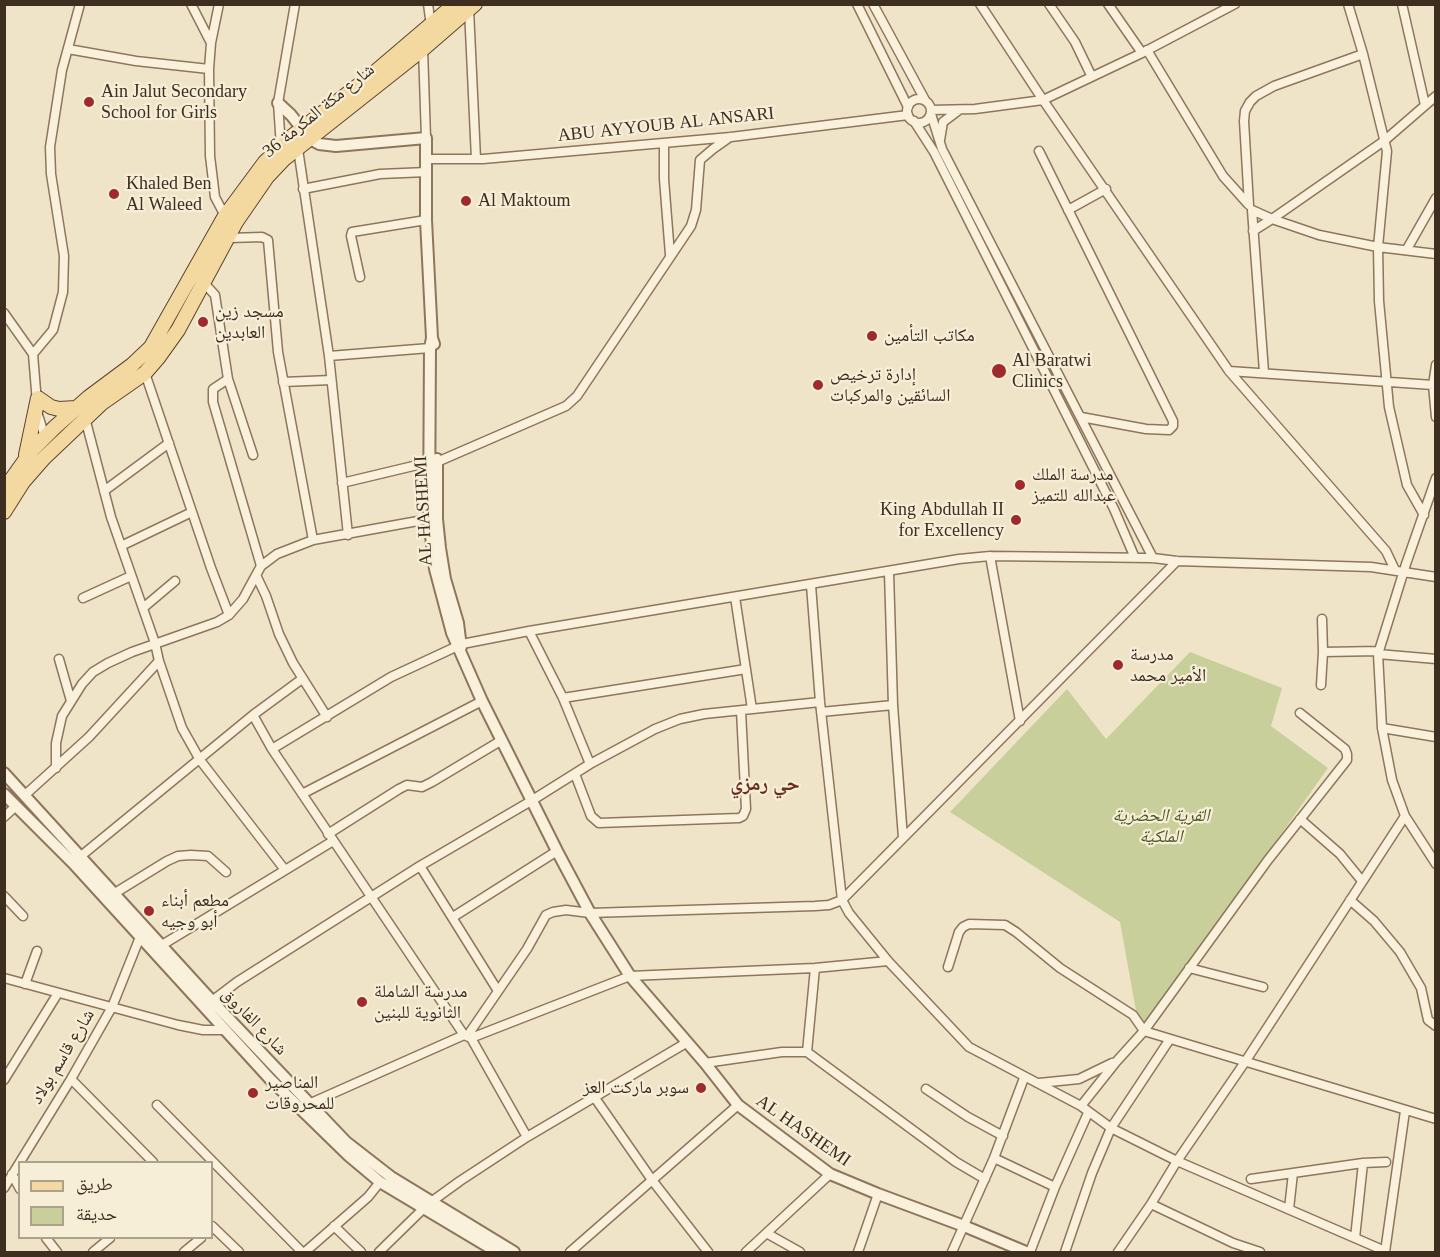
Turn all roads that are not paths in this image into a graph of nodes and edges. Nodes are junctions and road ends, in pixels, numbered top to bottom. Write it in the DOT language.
graph roads {
  1 [pos="80,4"];
  2 [pos="191,4"];
  3 [pos="219,4"];
  4 [pos="296,4"];
  5 [pos="428,4"];
  6 [pos="455,4"];
  7 [pos="857,4"];
  8 [pos="873,4"];
  9 [pos="980,4"];
  10 [pos="1049,4"];
  11 [pos="1108,4"];
  12 [pos="1235,4"];
  13 [pos="1348,4"];
  14 [pos="1402,4"];
  15 [pos="472,7"];
  16 [pos="431,26"];
  17 [pos="211,43"];
  18 [pos="68,49"];
  19 [pos="423,49"];
  20 [pos="1144,51"];
  21 [pos="1363,54"];
  22 [pos="209,69"];
  23 [pos="1091,75"];
  24 [pos="1436,96"];
  25 [pos="925,100"];
  26 [pos="1043,100"];
  27 [pos="278,103"];
  28 [pos="1425,105"];
  29 [pos="959,109"];
  30 [pos="931,112"];
  31 [pos="910,114"];
  32 [pos="306,134"];
  33 [pos="731,137"];
  34 [pos="426,138"];
  35 [pos="1384,141"];
  36 [pos="664,143"];
  37 [pos="940,143"];
  38 [pos="298,148"];
  39 [pos="1039,151"];
  40 [pos="282,153"];
  41 [pos="426,159"];
  42 [pos="476,159"];
  43 [pos="427,172"];
  44 [pos="303,189"];
  45 [pos="1106,189"];
  46 [pos="1436,198"];
  47 [pos="1251,208"];
  48 [pos="1068,210"];
  49 [pos="225,216"];
  50 [pos="1272,219"];
  51 [pos="426,220"];
  52 [pos="1253,231"];
  53 [pos="229,238"];
  54 [pos="1378,247"];
  55 [pos="1407,249"];
  56 [pos="1436,254"];
  57 [pos="670,255"];
  58 [pos="360,277"];
  59 [pos="203,282"];
  60 [pos="4,313"];
  61 [pos="431,343"];
  62 [pos="33,354"];
  63 [pos="329,356"];
  64 [pos="1436,365"];
  65 [pos="1229,371"];
  66 [pos="1264,372"];
  67 [pos="144,373"];
  68 [pos="228,379"];
  69 [pos="331,380"];
  70 [pos="1386,381"];
  71 [pos="283,382"];
  72 [pos="1433,385"];
  73 [pos="38,398"];
  74 [pos="80,413"];
  75 [pos="1081,417"];
  76 [pos="1436,417"];
  77 [pos="45,437"];
  78 [pos="64,439"];
  79 [pos="169,443"];
  80 [pos="253,455"];
  81 [pos="25,460"];
  82 [pos="434,462"];
  83 [pos="1436,478"];
  84 [pos="23,482"];
  85 [pos="342,483"];
  86 [pos="4,490"];
  87 [pos="104,491"];
  88 [pos="4,512"];
  89 [pos="192,512"];
  90 [pos="1424,514"];
  91 [pos="429,519"];
  92 [pos="348,535"];
  93 [pos="313,540"];
  94 [pos="122,546"];
  95 [pos="990,556"];
  96 [pos="1135,558"];
  97 [pos="1153,558"];
  98 [pos="1177,561"];
  99 [pos="261,566"];
  100 [pos="1399,571"];
  101 [pos="889,572"];
  102 [pos="256,575"];
  103 [pos="440,575"];
  104 [pos="132,576"];
  105 [pos="1436,577"];
  106 [pos="175,581"];
  107 [pos="811,585"];
  108 [pos="735,597"];
  109 [pos="84,598"];
  110 [pos="143,608"];
  111 [pos="229,615"];
  112 [pos="1322,619"];
  113 [pos="529,631"];
  114 [pos="155,643"];
  115 [pos="460,647"];
  116 [pos="1323,652"];
  117 [pos="1379,653"];
  118 [pos="59,659"];
  119 [pos="1436,660"];
  120 [pos="159,661"];
  121 [pos="746,669"];
  122 [pos="302,679"];
  123 [pos="1321,685"];
  124 [pos="563,698"];
  125 [pos="71,701"];
  126 [pos="482,701"];
  127 [pos="820,702"];
  128 [pos="893,705"];
  129 [pos="752,709"];
  130 [pos="741,711"];
  131 [pos="821,712"];
  132 [pos="1300,713"];
  133 [pos="252,715"];
  134 [pos="327,717"];
  135 [pos="1020,721"];
  136 [pos="1382,728"];
  137 [pos="1436,737"];
  138 [pos="501,740"];
  139 [pos="272,749"];
  140 [pos="200,760"];
  141 [pos="590,764"];
  142 [pos="56,768"];
  143 [pos="4,773"];
  144 [pos="575,774"];
  145 [pos="22,792"];
  146 [pos="302,794"];
  147 [pos="10,800"];
  148 [pos="531,801"];
  149 [pos="1405,816"];
  150 [pos="4,817"];
  151 [pos="1299,819"];
  152 [pos="331,837"];
  153 [pos="903,838"];
  154 [pos="557,851"];
  155 [pos="81,856"];
  156 [pos="1436,864"];
  157 [pos="420,866"];
  158 [pos="285,870"];
  159 [pos="226,872"];
  160 [pos="1362,881"];
  161 [pos="115,893"];
  162 [pos="4,897"];
  163 [pos="370,898"];
  164 [pos="842,900"];
  165 [pos="1350,900"];
  166 [pos="590,913"];
  167 [pos="23,916"];
  168 [pos="453,917"];
  169 [pos="140,937"];
  170 [pos="162,945"];
  171 [pos="37,951"];
  172 [pos="888,961"];
  173 [pos="948,967"];
  174 [pos="815,968"];
  175 [pos="1189,968"];
  176 [pos="630,976"];
  177 [pos="4,978"];
  178 [pos="25,984"];
  179 [pos="1263,987"];
  180 [pos="498,991"];
  181 [pos="58,993"];
  182 [pos="212,1002"];
  183 [pos="112,1007"];
  184 [pos="1436,1026"];
  185 [pos="225,1029"];
  186 [pos="1144,1031"];
  187 [pos="468,1036"];
  188 [pos="1170,1039"];
  189 [pos="686,1043"];
  190 [pos="807,1052"];
  191 [pos="1116,1062"];
  192 [pos="1245,1062"];
  193 [pos="705,1063"];
  194 [pos="279,1071"];
  195 [pos="1024,1078"];
  196 [pos="71,1079"];
  197 [pos="270,1079"];
  198 [pos="4,1080"];
  199 [pos="1037,1084"];
  200 [pos="926,1089"];
  201 [pos="595,1098"];
  202 [pos="311,1103"];
  203 [pos="157,1105"];
  204 [pos="738,1105"];
  205 [pos="1081,1106"];
  206 [pos="1405,1110"];
  207 [pos="1088,1113"];
  208 [pos="1436,1119"];
  209 [pos="1111,1128"];
  210 [pos="1003,1136"];
  211 [pos="527,1137"];
  212 [pos="994,1158"];
  213 [pos="20,1161"];
  214 [pos="152,1161"];
  215 [pos="1178,1161"];
  216 [pos="1386,1162"];
  217 [pos="1363,1163"];
  218 [pos="18,1164"];
  219 [pos="1293,1173"];
  220 [pos="12,1174"];
  221 [pos="830,1174"];
  222 [pos="985,1179"];
  223 [pos="1251,1179"];
  224 [pos="652,1180"];
  225 [pos="380,1182"];
  226 [pos="18,1185"];
  227 [pos="1055,1187"];
  228 [pos="4,1188"];
  229 [pos="878,1194"];
  230 [pos="1151,1204"];
  231 [pos="427,1206"];
  232 [pos="1289,1209"];
  233 [pos="334,1226"];
  234 [pos="964,1226"];
  235 [pos="213,1228"];
  236 [pos="768,1234"];
  237 [pos="1355,1238"];
  238 [pos="47,1239"];
  239 [pos="109,1239"];
  240 [pos="200,1239"];
  241 [pos="57,1252"];
  242 [pos="93,1252"];
  243 [pos="184,1252"];
  244 [pos="239,1252"];
  245 [pos="304,1252"];
  246 [pos="361,1252"];
  247 [pos="379,1252"];
  248 [pos="497,1252"];
  249 [pos="514,1252"];
  250 [pos="570,1252"];
  251 [pos="708,1252"];
  252 [pos="746,1252"];
  253 [pos="800,1252"];
  254 [pos="858,1252"];
  255 [pos="952,1252"];
  256 [pos="1028,1252"];
  257 [pos="1065,1252"];
  258 [pos="1118,1252"];
  259 [pos="1260,1252"];
  260 [pos="1385,1252"];
  1 -- 18 [label="street"];
  2 -- 17 [label="street"];
  3 -- 17 [label="street"];
  4 -- 27 [label="street"];
  5 -- 16 [label="street"];
  6 -- 16 [label="main road, شارع مكة المكرمة 36"];
  7 -- 31 [label="street"];
  8 -- 25 [label="street"];
  9 -- 26 [label="street"];
  10 -- 23 [label="street"];
  11 -- 20 [label="street"];
  12 -- 20 [label="street"];
  13 -- 21 [label="street"];
  14 -- 28 [label="street"];
  15 -- 19 [label="main road, شارع مكة المكرمة 36"];
  15 -- 42 [label="street"];
  16 -- 32 [label="main road, شارع مكة المكرمة 36"];
  17 -- 22 [label="street"];
  18 -- 22 [label="street"];
  18 -- 62 [label="street"];
  19 -- 32 [label="main road, شارع مكة المكرمة 36"];
  19 -- 34 [label="street"];
  20 -- 23 [label="street"];
  20 -- 47 [label="street"];
  21 -- 35 [label="street"];
  21 -- 47 [label="street"];
  22 -- 49 [label="street"];
  23 -- 26 [label="street"];
  24 -- 28 [label="street"];
  25 -- 30 [label="street"];
  25 -- 31 [label="street"];
  26 -- 29 [label="street"];
  26 -- 45 [label="street"];
  27 -- 32 [label="street"];
  27 -- 40 [label="street"];
  28 -- 35 [label="street"];
  29 -- 30 [label="street"];
  29 -- 37 [label="street"];
  30 -- 31 [label="street"];
  30 -- 37 [label="street"];
  31 -- 33 [label="street, ABU AYYOUB AL ANSARI"];
  31 -- 96 [label="street"];
  32 -- 34 [label="street"];
  32 -- 38 [label="main road, شارع مكة المكرمة 36"];
  32 -- 40 [label="main road, شارع مكة المكرمة 36"];
  33 -- 36 [label="street, ABU AYYOUB AL ANSARI"];
  33 -- 57 [label="street"];
  34 -- 41 [label="street, AL HASHEMI"];
  35 -- 50 [label="street"];
  35 -- 54 [label="street"];
  36 -- 42 [label="street, ABU AYYOUB AL ANSARI"];
  36 -- 57 [label="street"];
  37 -- 75 [label="street"];
  38 -- 40 [label="main road, شارع مكة المكرمة 36"];
  38 -- 44 [label="street"];
  39 -- 48 [label="street"];
  40 -- 49 [label="main road, شارع مكة المكرمة 36"];
  40 -- 53 [label="main road, شارع مكة المكرمة 36"];
  41 -- 42 [label="street, ABU AYYOUB AL ANSARI"];
  41 -- 43 [label="street, AL HASHEMI"];
  43 -- 44 [label="street"];
  43 -- 51 [label="street, AL HASHEMI"];
  44 -- 63 [label="street"];
  45 -- 48 [label="street"];
  45 -- 65 [label="street"];
  46 -- 55 [label="street"];
  47 -- 50 [label="street"];
  47 -- 52 [label="street"];
  48 -- 75 [label="street"];
  49 -- 74 [label="main road, شارع مكة المكرمة 36"];
  50 -- 52 [label="street"];
  50 -- 54 [label="street"];
  51 -- 58 [label="street"];
  51 -- 61 [label="street, AL HASHEMI"];
  52 -- 66 [label="street"];
  53 -- 59 [label="main road, شارع مكة المكرمة 36"];
  53 -- 71 [label="street"];
  54 -- 55 [label="street"];
  54 -- 70 [label="street"];
  55 -- 56 [label="street"];
  57 -- 82 [label="street"];
  59 -- 67 [label="main road, شارع مكة المكرمة 36"];
  59 -- 68 [label="street"];
  60 -- 62 [label="street"];
  61 -- 63 [label="street"];
  61 -- 82 [label="street, AL HASHEMI"];
  62 -- 73 [label="street"];
  63 -- 69 [label="street"];
  64 -- 72 [label="street"];
  65 -- 66 [label="street"];
  65 -- 100 [label="street"];
  66 -- 70 [label="street"];
  67 -- 74 [label="main road, شارع مكة المكرمة 36"];
  67 -- 79 [label="street"];
  68 -- 80 [label="street"];
  68 -- 99 [label="street"];
  69 -- 71 [label="street"];
  69 -- 85 [label="street"];
  70 -- 72 [label="street"];
  70 -- 90 [label="street"];
  71 -- 93 [label="street"];
  72 -- 76 [label="street"];
  73 -- 74 [label="main road"];
  73 -- 77 [label="street"];
  73 -- 81 [label="main road"];
  74 -- 77 [label="main road, شارع مكة المكرمة 36"];
  74 -- 78 [label="main road, شارع مكة المكرمة 36"];
  74 -- 87 [label="street"];
  75 -- 97 [label="street"];
  77 -- 78 [label="main road"];
  77 -- 81 [label="main road, شارع مكة المكرمة 36"];
  77 -- 84 [label="main road"];
  78 -- 84 [label="main road, شارع مكة المكرمة 36"];
  79 -- 87 [label="street"];
  79 -- 89 [label="street"];
  81 -- 86 [label="main road, شارع مكة المكرمة 36"];
  82 -- 85 [label="street"];
  82 -- 91 [label="street, AL HASHEMI"];
  82 -- 103 [label="street, AL HASHEMI"];
  83 -- 90 [label="street"];
  84 -- 88 [label="main road, شارع مكة المكرمة 36"];
  85 -- 92 [label="street"];
  87 -- 94 [label="street"];
  89 -- 94 [label="street"];
  89 -- 111 [label="street"];
  90 -- 100 [label="street"];
  91 -- 92 [label="street"];
  91 -- 103 [label="street, AL HASHEMI"];
  92 -- 93 [label="street"];
  93 -- 99 [label="street"];
  94 -- 104 [label="street"];
  95 -- 96 [label="street"];
  95 -- 101 [label="street"];
  95 -- 135 [label="street"];
  96 -- 97 [label="street"];
  97 -- 98 [label="street"];
  98 -- 100 [label="street"];
  98 -- 135 [label="street"];
  99 -- 102 [label="street"];
  100 -- 105 [label="street"];
  100 -- 117 [label="street"];
  101 -- 107 [label="street"];
  101 -- 128 [label="street"];
  102 -- 111 [label="street"];
  102 -- 122 [label="street"];
  103 -- 115 [label="street, AL HASHEMI"];
  104 -- 109 [label="street"];
  104 -- 110 [label="street"];
  106 -- 110 [label="street"];
  107 -- 108 [label="street"];
  107 -- 127 [label="street"];
  108 -- 113 [label="street"];
  108 -- 121 [label="street"];
  110 -- 114 [label="street"];
  111 -- 114 [label="street"];
  112 -- 116 [label="street"];
  113 -- 115 [label="street"];
  113 -- 124 [label="street"];
  114 -- 120 [label="street"];
  114 -- 125 [label="street"];
  115 -- 126 [label="street, AL HASHEMI"];
  115 -- 134 [label="street"];
  116 -- 117 [label="street"];
  116 -- 123 [label="street"];
  117 -- 119 [label="street"];
  117 -- 136 [label="street"];
  118 -- 125 [label="street"];
  120 -- 140 [label="street"];
  120 -- 142 [label="street"];
  121 -- 124 [label="street"];
  121 -- 129 [label="street"];
  122 -- 133 [label="street"];
  122 -- 134 [label="street"];
  124 -- 141 [label="street"];
  125 -- 142 [label="street"];
  126 -- 138 [label="street, AL HASHEMI"];
  126 -- 146 [label="street"];
  127 -- 129 [label="street"];
  127 -- 131 [label="street"];
  128 -- 131 [label="street"];
  128 -- 153 [label="street"];
  129 -- 130 [label="street"];
  130 -- 141 [label="street"];
  130 -- 144 [label="street"];
  131 -- 164 [label="street"];
  132 -- 151 [label="street"];
  133 -- 139 [label="street"];
  133 -- 140 [label="street"];
  134 -- 139 [label="street"];
  135 -- 153 [label="street"];
  136 -- 137 [label="street"];
  136 -- 149 [label="street"];
  138 -- 148 [label="street, AL HASHEMI"];
  138 -- 152 [label="street"];
  139 -- 146 [label="street"];
  140 -- 155 [label="street"];
  140 -- 158 [label="street"];
  141 -- 144 [label="street"];
  142 -- 145 [label="street"];
  143 -- 145 [label="street, شارع الفاروق"];
  144 -- 148 [label="street"];
  145 -- 147 [label="street"];
  145 -- 155 [label="street, شارع الفاروق"];
  146 -- 152 [label="street"];
  147 -- 150 [label="street"];
  147 -- 169 [label="street, شارع الفاروق"];
  148 -- 154 [label="street, AL HASHEMI"];
  148 -- 157 [label="street"];
  149 -- 156 [label="street"];
  149 -- 160 [label="street"];
  151 -- 160 [label="street"];
  151 -- 175 [label="street"];
  152 -- 158 [label="street"];
  152 -- 163 [label="street"];
  153 -- 164 [label="street"];
  154 -- 166 [label="street, AL HASHEMI"];
  154 -- 168 [label="street"];
  155 -- 161 [label="street, شارع الفاروق"];
  157 -- 163 [label="street"];
  157 -- 168 [label="street"];
  158 -- 170 [label="street"];
  159 -- 161 [label="street"];
  160 -- 165 [label="street"];
  161 -- 170 [label="street, شارع الفاروق"];
  162 -- 167 [label="street"];
  163 -- 182 [label="street"];
  163 -- 187 [label="street"];
  164 -- 166 [label="street"];
  164 -- 172 [label="street"];
  165 -- 184 [label="street"];
  165 -- 192 [label="street"];
  166 -- 176 [label="street, AL HASHEMI"];
  166 -- 180 [label="street"];
  168 -- 180 [label="street"];
  169 -- 183 [label="street, شارع قاسم بولاد"];
  169 -- 185 [label="street, شارع الفاروق"];
  170 -- 182 [label="street, شارع الفاروق"];
  171 -- 178 [label="street"];
  172 -- 174 [label="street"];
  172 -- 195 [label="street"];
  173 -- 186 [label="street"];
  174 -- 176 [label="street"];
  174 -- 190 [label="street"];
  175 -- 179 [label="street"];
  175 -- 186 [label="street"];
  176 -- 187 [label="street"];
  176 -- 189 [label="street, AL HASHEMI"];
  177 -- 178 [label="street"];
  178 -- 181 [label="street"];
  180 -- 187 [label="street"];
  181 -- 183 [label="street"];
  181 -- 198 [label="street"];
  182 -- 194 [label="street, شارع الفاروق"];
  183 -- 185 [label="street"];
  183 -- 196 [label="street, شارع قاسم بولاد"];
  185 -- 197 [label="street, شارع الفاروق"];
  186 -- 188 [label="street"];
  186 -- 191 [label="street"];
  187 -- 202 [label="street"];
  187 -- 211 [label="street"];
  188 -- 192 [label="street"];
  188 -- 209 [label="street"];
  189 -- 193 [label="street, AL HASHEMI"];
  189 -- 201 [label="street"];
  190 -- 193 [label="street"];
  190 -- 222 [label="street"];
  191 -- 199 [label="street"];
  191 -- 205 [label="street"];
  192 -- 206 [label="street"];
  192 -- 215 [label="street"];
  193 -- 204 [label="street, AL HASHEMI"];
  194 -- 197 [label="street"];
  194 -- 202 [label="street, شارع الفاروق"];
  195 -- 199 [label="street"];
  195 -- 210 [label="street"];
  196 -- 213 [label="street, شارع قاسم بولاد"];
  196 -- 214 [label="street"];
  197 -- 225 [label="street, شارع الفاروق"];
  199 -- 205 [label="street"];
  200 -- 210 [label="street"];
  201 -- 211 [label="street"];
  201 -- 224 [label="street"];
  202 -- 231 [label="street, شارع الفاروق"];
  203 -- 245 [label="street"];
  204 -- 221 [label="street, AL HASHEMI"];
  204 -- 224 [label="street"];
  205 -- 207 [label="street"];
  206 -- 208 [label="street"];
  206 -- 260 [label="street"];
  207 -- 209 [label="street"];
  207 -- 227 [label="street"];
  209 -- 215 [label="street"];
  209 -- 257 [label="street"];
  210 -- 212 [label="street"];
  211 -- 231 [label="street"];
  212 -- 222 [label="street"];
  212 -- 227 [label="street"];
  215 -- 230 [label="street"];
  215 -- 232 [label="street"];
  216 -- 217 [label="street"];
  217 -- 219 [label="street"];
  217 -- 237 [label="street"];
  218 -- 220 [label="street, شارع قاسم بولاد"];
  219 -- 223 [label="street"];
  219 -- 232 [label="street"];
  220 -- 226 [label="street"];
  220 -- 228 [label="street, شارع قاسم بولاد"];
  221 -- 229 [label="street, AL HASHEMI"];
  221 -- 236 [label="street"];
  222 -- 234 [label="street"];
  224 -- 250 [label="street"];
  224 -- 251 [label="street"];
  225 -- 231 [label="street, شارع الفاروق"];
  225 -- 233 [label="street"];
  227 -- 256 [label="street"];
  229 -- 234 [label="street, AL HASHEMI"];
  229 -- 254 [label="street"];
  230 -- 258 [label="street"];
  230 -- 259 [label="street"];
  231 -- 247 [label="street"];
  231 -- 248 [label="street, شارع الفاروق"];
  231 -- 249 [label="street, شارع الفاروق"];
  232 -- 237 [label="street"];
  233 -- 245 [label="street"];
  233 -- 246 [label="street"];
  234 -- 255 [label="street"];
  234 -- 256 [label="street, AL HASHEMI"];
  235 -- 244 [label="street"];
  236 -- 252 [label="street"];
  236 -- 253 [label="street"];
  237 -- 260 [label="street"];
  238 -- 241 [label="street"];
  239 -- 242 [label="street"];
  240 -- 243 [label="street"];
}
